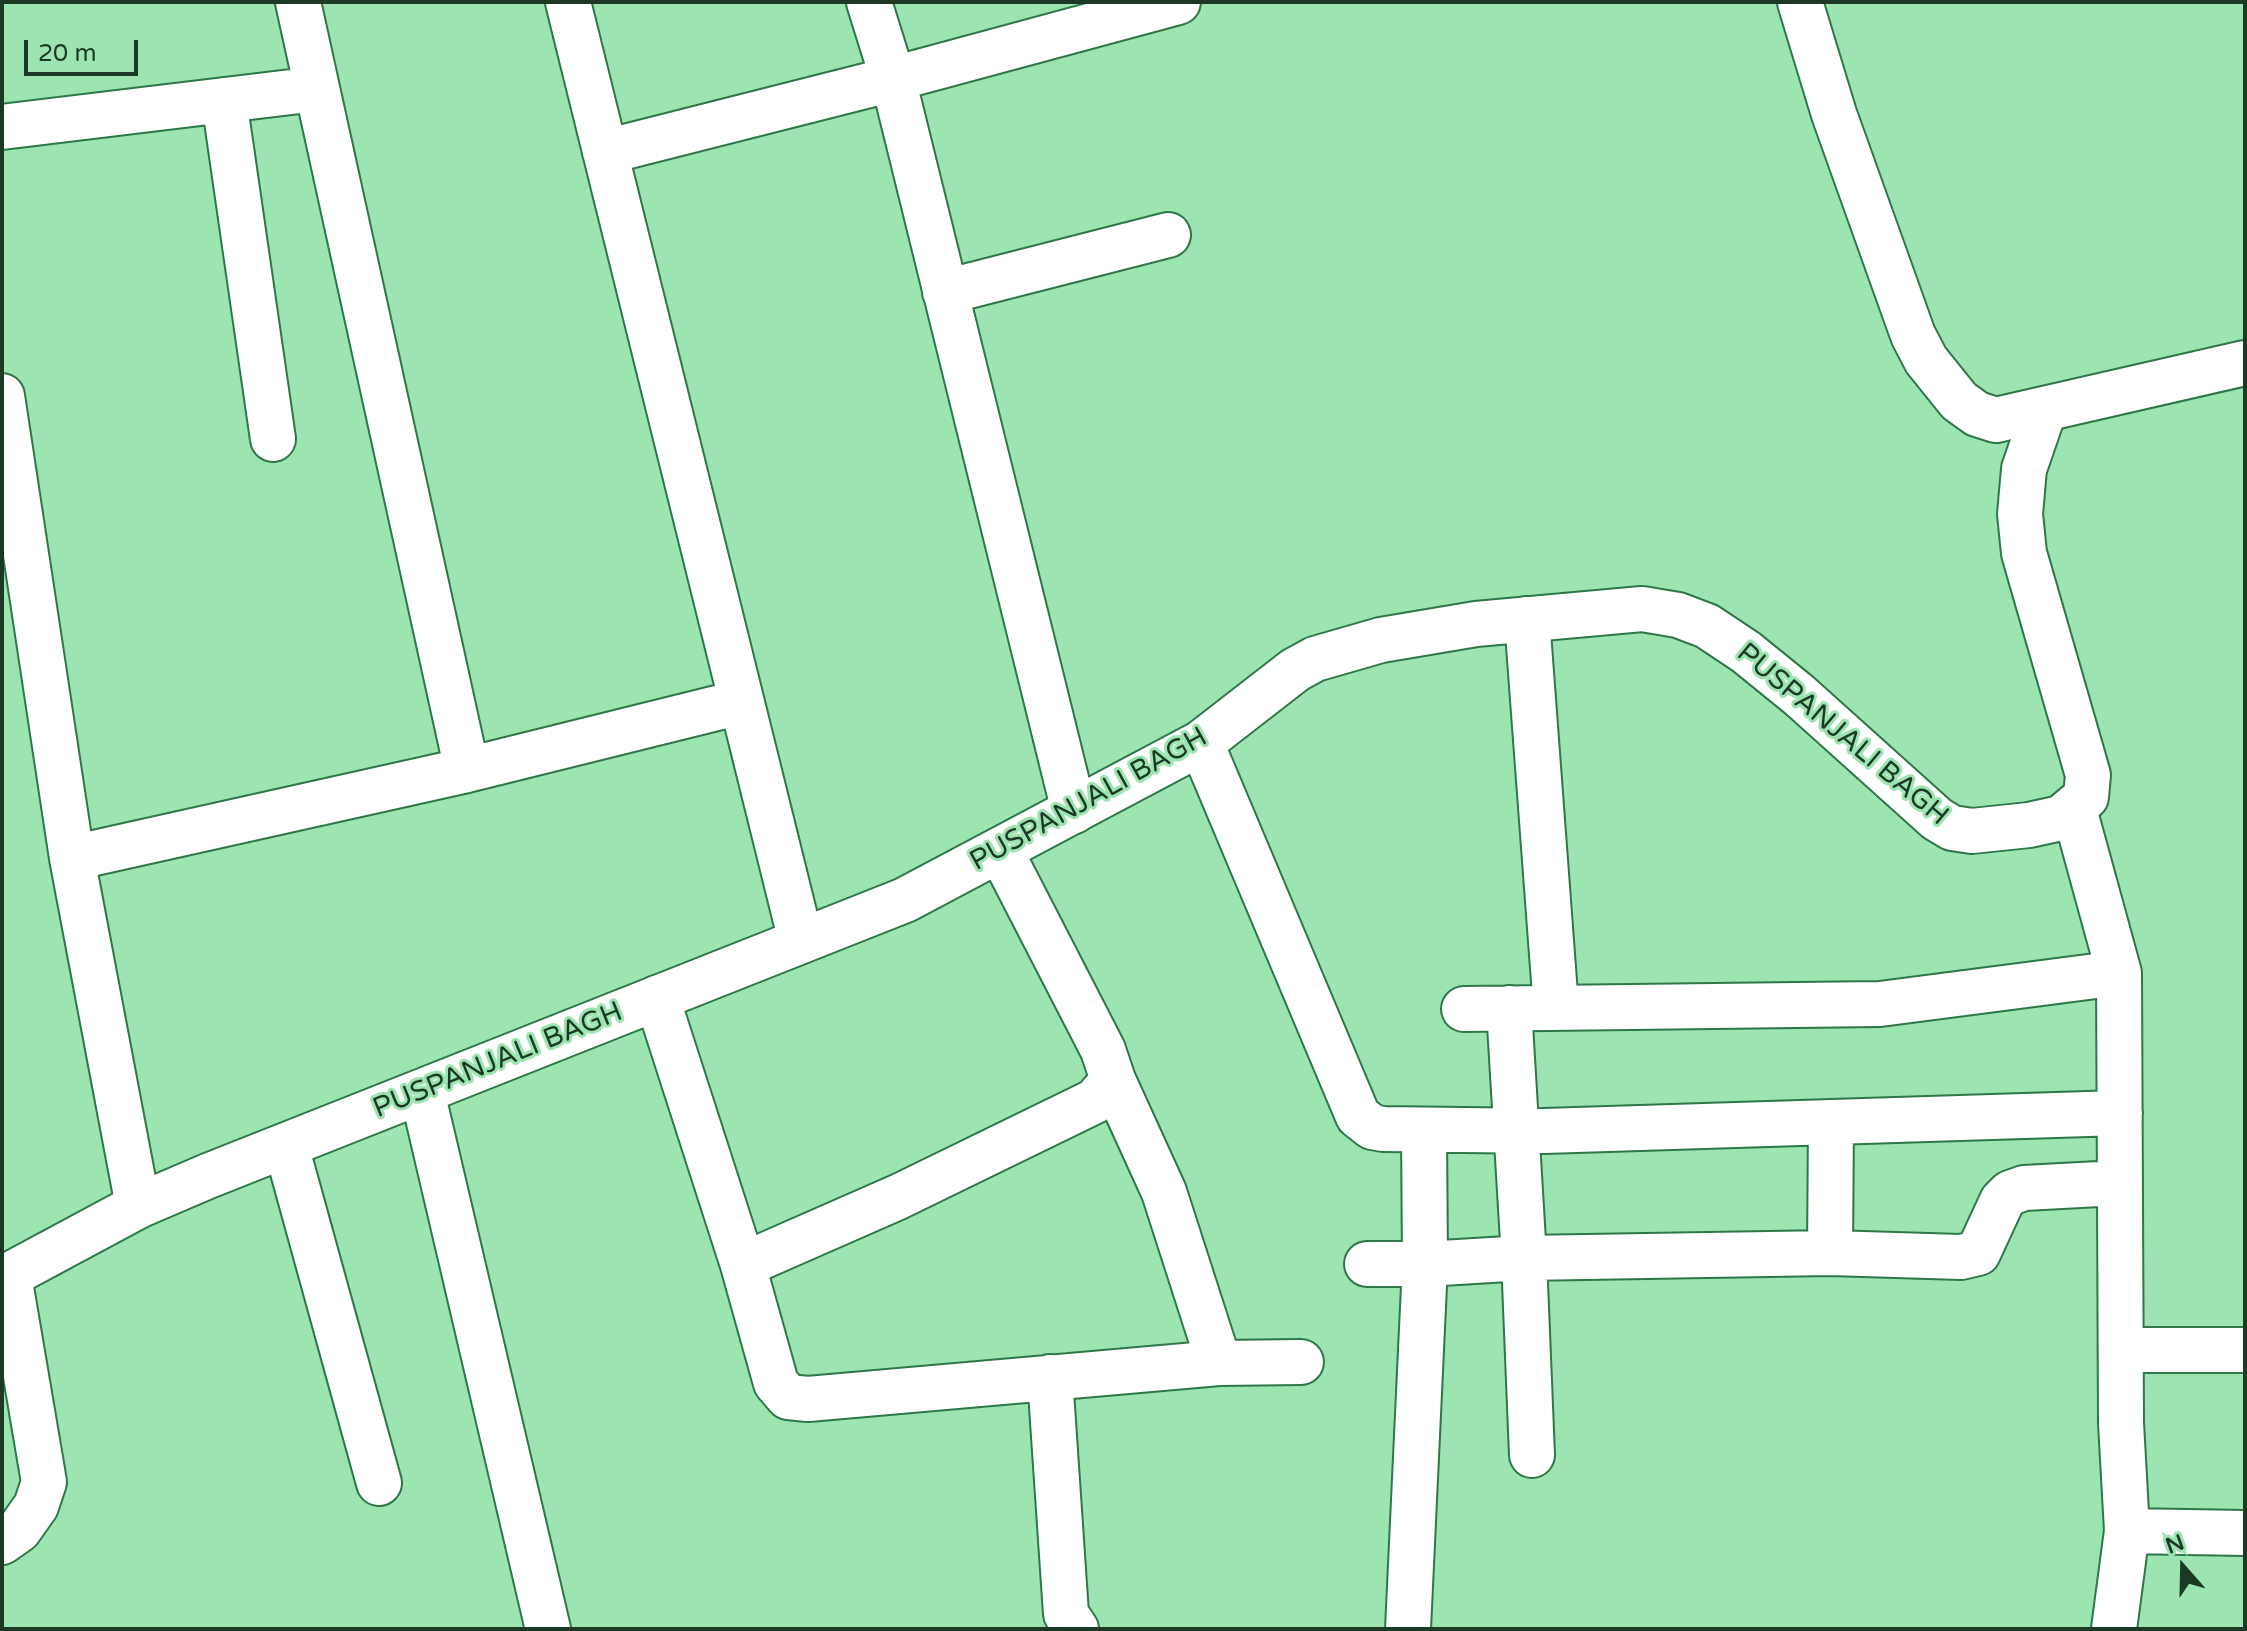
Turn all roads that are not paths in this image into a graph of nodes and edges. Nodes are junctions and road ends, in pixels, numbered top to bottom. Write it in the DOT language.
graph roads {
  1 [pos="298,2"];
  2 [pos="568,2"];
  3 [pos="869,2"];
  4 [pos="1178,2"];
  5 [pos="1800,2"];
  6 [pos="1115,10"];
  7 [pos="893,79"];
  8 [pos="316,89"];
  9 [pos="224,100"];
  10 [pos="2,127"];
  11 [pos="605,152"];
  12 [pos="1168,235"];
  13 [pos="945,292"];
  14 [pos="2245,363"];
  15 [pos="2,396"];
  16 [pos="2044,411"];
  17 [pos="273,439"];
  18 [pos="1527,619"];
  19 [pos="741,702"];
  20 [pos="1201,743"];
  21 [pos="467,770"];
  22 [pos="2074,809"];
  23 [pos="1074,811"];
  24 [pos="1000,850"];
  25 [pos="72,858"];
  26 [pos="801,941"];
  27 [pos="2119,973"];
  28 [pos="657,998"];
  29 [pos="1509,1008"];
  30 [pos="1556,1008"];
  31 [pos="1464,1009"];
  32 [pos="1113,1080"];
  33 [pos="422,1092"];
  34 [pos="2120,1113"];
  35 [pos="1831,1122"];
  36 [pos="1424,1130"];
  37 [pos="1515,1131"];
  38 [pos="286,1146"];
  39 [pos="2118,1183"];
  40 [pos="138,1206"];
  41 [pos="1830,1253"];
  42 [pos="1524,1258"];
  43 [pos="1367,1264"];
  44 [pos="1425,1264"];
  45 [pos="743,1265"];
  46 [pos="6,1278"];
  47 [pos="2122,1350"];
  48 [pos="2245,1350"];
  49 [pos="1301,1362"];
  50 [pos="1219,1363"];
  51 [pos="1050,1377"];
  52 [pos="1532,1455"];
  53 [pos="379,1483"];
  54 [pos="2127,1531"];
  55 [pos="2245,1533"];
  56 [pos="2,1542"];
  57 [pos="548,1629"];
  58 [pos="1076,1629"];
  59 [pos="1408,1629"];
  60 [pos="2114,1629"];
  1 -- 8 [label="street"];
  2 -- 11 [label="street"];
  3 -- 7 [label="street"];
  4 -- 6 [label="street"];
  5 -- 16 [label="street"];
  6 -- 7 [label="street"];
  7 -- 11 [label="street"];
  7 -- 13 [label="street"];
  8 -- 9 [label="street"];
  8 -- 21 [label="street"];
  9 -- 10 [label="street"];
  9 -- 17 [label="street"];
  11 -- 19 [label="street"];
  12 -- 13 [label="street"];
  13 -- 23 [label="street"];
  14 -- 16 [label="street"];
  15 -- 25 [label="street"];
  16 -- 22 [label="street"];
  18 -- 20 [label="street, PUSPANJALI BAGH"];
  18 -- 22 [label="street, PUSPANJALI BAGH"];
  18 -- 30 [label="street"];
  19 -- 21 [label="street"];
  19 -- 26 [label="street"];
  20 -- 23 [label="street, PUSPANJALI BAGH"];
  20 -- 36 [label="street"];
  21 -- 25 [label="street"];
  22 -- 27 [label="street"];
  23 -- 24 [label="street, PUSPANJALI BAGH"];
  24 -- 26 [label="street, PUSPANJALI BAGH"];
  24 -- 32 [label="street"];
  25 -- 40 [label="street"];
  26 -- 28 [label="street, PUSPANJALI BAGH"];
  27 -- 30 [label="street"];
  27 -- 34 [label="street"];
  28 -- 33 [label="street, PUSPANJALI BAGH"];
  28 -- 45 [label="street"];
  29 -- 30 [label="street"];
  29 -- 31 [label="street"];
  29 -- 37 [label="street"];
  32 -- 45 [label="street"];
  32 -- 50 [label="street"];
  33 -- 38 [label="street, PUSPANJALI BAGH"];
  33 -- 57 [label="street"];
  34 -- 35 [label="street"];
  34 -- 39 [label="street"];
  35 -- 37 [label="street"];
  35 -- 41 [label="street"];
  36 -- 37 [label="street"];
  36 -- 44 [label="street"];
  37 -- 42 [label="street"];
  38 -- 40 [label="street, PUSPANJALI BAGH"];
  38 -- 53 [label="street"];
  39 -- 41 [label="street"];
  39 -- 47 [label="street"];
  40 -- 46 [label="street, PUSPANJALI BAGH"];
  41 -- 42 [label="street"];
  42 -- 44 [label="street"];
  42 -- 52 [label="street"];
  43 -- 44 [label="street"];
  44 -- 59 [label="street"];
  45 -- 51 [label="street"];
  46 -- 56 [label="street"];
  47 -- 48 [label="street"];
  47 -- 54 [label="street"];
  49 -- 50 [label="street"];
  50 -- 51 [label="street"];
  51 -- 58 [label="street"];
  54 -- 55 [label="street"];
  54 -- 60 [label="street"];
}
